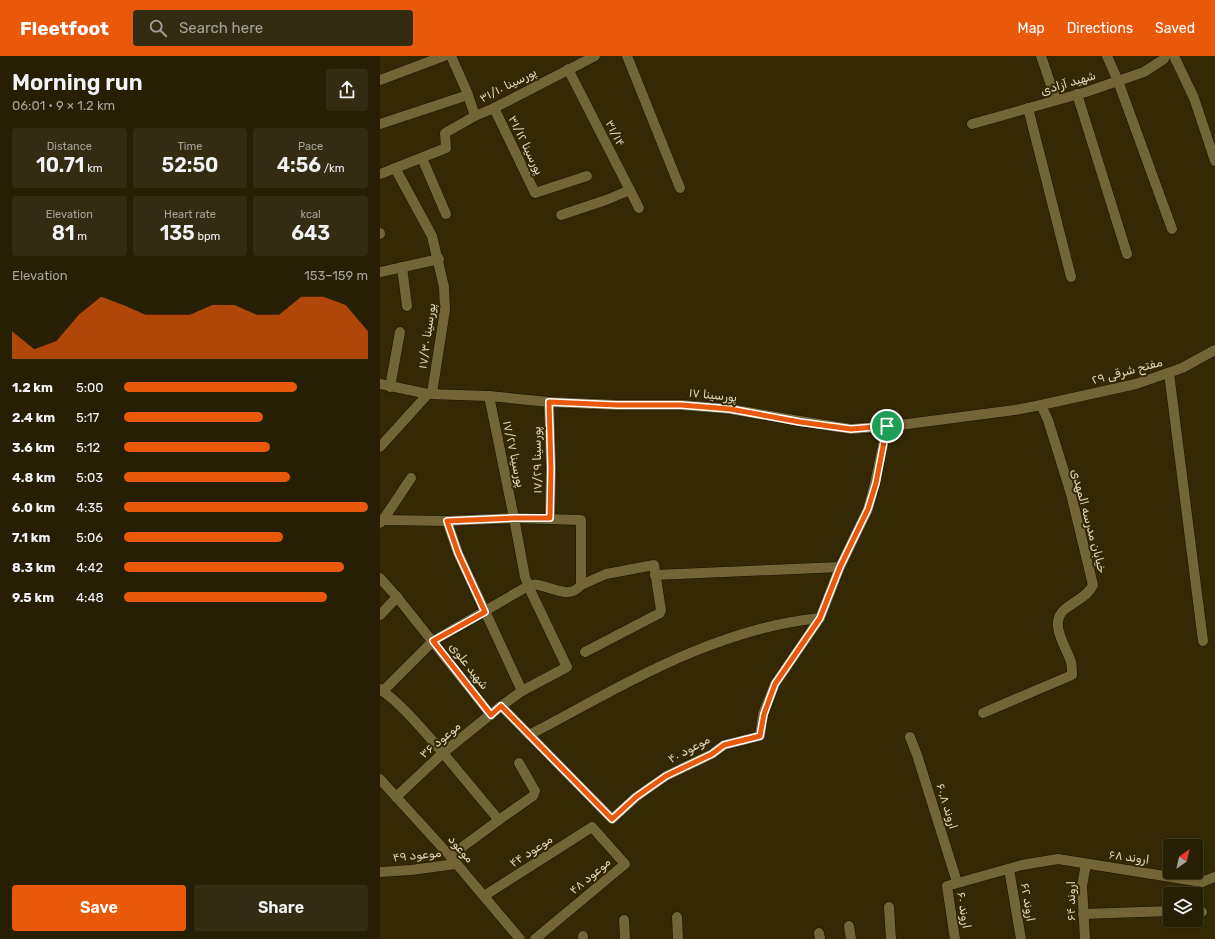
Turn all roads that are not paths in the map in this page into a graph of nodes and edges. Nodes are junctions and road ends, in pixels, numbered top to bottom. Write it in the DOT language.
graph roads {
  1 [pos="444,56"];
  2 [pos="451,56"];
  3 [pos="595,56"];
  4 [pos="627,56"];
  5 [pos="1041,56"];
  6 [pos="1107,56"];
  7 [pos="1165,56"];
  8 [pos="1174,56"];
  9 [pos="568,69"];
  10 [pos="380,80"];
  11 [pos="1118,81"];
  12 [pos="1077,94"];
  13 [pos="468,95"];
  14 [pos="1056,100"];
  15 [pos="494,108"];
  16 [pos="1028,108"];
  17 [pos="475,116"];
  18 [pos="380,124"];
  19 [pos="972,124"];
  20 [pos="422,158"];
  21 [pos="1215,162"];
  22 [pos="396,168"];
  23 [pos="380,174"];
  24 [pos="587,176"];
  25 [pos="680,188"];
  26 [pos="630,190"];
  27 [pos="639,208"];
  28 [pos="446,214"];
  29 [pos="561,215"];
  30 [pos="1172,229"];
  31 [pos="1127,254"];
  32 [pos="438,260"];
  33 [pos="402,267"];
  34 [pos="380,272"];
  35 [pos="1071,277"];
  36 [pos="406,306"];
  37 [pos="400,332"];
  38 [pos="1215,350"];
  39 [pos="1169,373"];
  40 [pos="380,384"];
  41 [pos="390,387"];
  42 [pos="430,394"];
  43 [pos="489,396"];
  44 [pos="549,402"];
  45 [pos="1041,405"];
  46 [pos="887,426"];
  47 [pos="380,447"];
  48 [pos="411,478"];
  49 [pos="514,518"];
  50 [pos="550,518"];
  51 [pos="381,521"];
  52 [pos="447,521"];
  53 [pos="840,567"];
  54 [pos="655,575"];
  55 [pos="380,578"];
  56 [pos="581,585"];
  57 [pos="528,586"];
  58 [pos="397,597"];
  59 [pos="485,612"];
  60 [pos="380,615"];
  61 [pos="820,618"];
  62 [pos="433,641"];
  63 [pos="1203,641"];
  64 [pos="585,652"];
  65 [pos="567,667"];
  66 [pos="381,690"];
  67 [pos="522,691"];
  68 [pos="501,706"];
  69 [pos="984,713"];
  70 [pos="491,715"];
  71 [pos="529,734"];
  72 [pos="910,738"];
  73 [pos="444,752"];
  74 [pos="519,763"];
  75 [pos="380,779"];
  76 [pos="396,797"];
  77 [pos="499,820"];
  78 [pos="592,827"];
  79 [pos="453,860"];
  80 [pos="1086,864"];
  81 [pos="1009,869"];
  82 [pos="380,872"];
  83 [pos="1215,877"];
  84 [pos="952,884"];
  85 [pos="484,896"];
  86 [pos="888,907"];
  87 [pos="1163,911"];
  88 [pos="1083,914"];
  89 [pos="677,917"];
  90 [pos="624,920"];
  91 [pos="849,926"];
  92 [pos="520,939"];
  93 [pos="535,939"];
  94 [pos="625,939"];
  95 [pos="678,939"];
  96 [pos="851,939"];
  97 [pos="891,939"];
  98 [pos="955,939"];
  99 [pos="1021,939"];
  100 [pos="1085,939"];
  1 -- 10 [label="street"];
  2 -- 13 [label="street"];
  3 -- 9 [label="street, پورسینا ۳۱/۱۰"];
  4 -- 25 [label="street"];
  5 -- 14 [label="street"];
  6 -- 11 [label="street"];
  7 -- 11 [label="street, شهید آزادی"];
  8 -- 21 [label="street"];
  9 -- 15 [label="street, پورسینا ۳۱/۱۰"];
  9 -- 26 [label="street, ۳۱/۱۴"];
  11 -- 12 [label="street, شهید آزادی"];
  11 -- 30 [label="street"];
  12 -- 14 [label="street, شهید آزادی"];
  12 -- 31 [label="street"];
  13 -- 17 [label="street"];
  13 -- 18 [label="street"];
  14 -- 16 [label="street, شهید آزادی"];
  15 -- 17 [label="street, پورسینا ۳۱/۱۰"];
  15 -- 24 [label="street, پورسینا ۳۱/۱۲"];
  16 -- 19 [label="street, شهید آزادی"];
  16 -- 35 [label="street"];
  17 -- 20 [label="street, پورسینا ۳۱/۱۰"];
  20 -- 22 [label="street"];
  20 -- 28 [label="street"];
  22 -- 23 [label="street"];
  22 -- 32 [label="street, پورسینا ۱۷/۳۰"];
  26 -- 27 [label="street, ۳۱/۱۴"];
  26 -- 29 [label="street"];
  32 -- 33 [label="street"];
  32 -- 42 [label="street, پورسینا ۱۷/۳۰"];
  33 -- 34 [label="street"];
  33 -- 36 [label="street"];
  37 -- 41 [label="street"];
  38 -- 39 [label="street, مفتح شرقی ۲۹"];
  39 -- 45 [label="street, مفتح شرقی ۲۹"];
  39 -- 63 [label="street"];
  40 -- 41 [label="street, پورسینا ۱۷"];
  41 -- 42 [label="street, پورسینا ۱۷"];
  42 -- 43 [label="street, پورسینا ۱۷"];
  42 -- 47 [label="street"];
  43 -- 44 [label="street, پورسینا ۱۷"];
  43 -- 49 [label="street, پورسینا ۱۷/۲۷"];
  44 -- 46 [label="street, پورسینا ۱۷"];
  44 -- 50 [label="street, پورسینا ۱۷/۲۹"];
  45 -- 46 [label="street, پورسینا ۱۷"];
  45 -- 69 [label="street, خیابان مدرسه المهدی"];
  46 -- 53 [label="street"];
  48 -- 51 [label="street"];
  49 -- 50 [label="street"];
  49 -- 52 [label="street"];
  49 -- 57 [label="street, پورسینا ۱۷/۲۷"];
  50 -- 56 [label="street"];
  51 -- 52 [label="street"];
  52 -- 59 [label="street"];
  53 -- 54 [label="street"];
  53 -- 61 [label="street"];
  54 -- 56 [label="street"];
  54 -- 64 [label="street"];
  55 -- 58 [label="street, شهید علوی"];
  56 -- 57 [label="street"];
  57 -- 59 [label="street"];
  57 -- 65 [label="street, پورسینا ۱۷/۲۷"];
  58 -- 60 [label="street"];
  58 -- 62 [label="street, شهید علوی"];
  59 -- 62 [label="street"];
  59 -- 67 [label="street"];
  61 -- 71 [label="street"];
  61 -- 71 [label="street, موعود ۴۰"];
  62 -- 66 [label="street"];
  62 -- 70 [label="street, شهید علوی"];
  65 -- 67 [label="street, موعود ۳۶"];
  66 -- 73 [label="street"];
  67 -- 68 [label="street, موعود ۳۶"];
  68 -- 70 [label="street, موعود ۳۶"];
  68 -- 71 [label="street"];
  70 -- 73 [label="street, موعود ۳۶"];
  72 -- 84 [label="street, اروند ۶۰٫۸"];
  73 -- 76 [label="street, موعود ۳۶"];
  73 -- 77 [label="street"];
  74 -- 77 [label="street"];
  75 -- 76 [label="street, موعود"];
  76 -- 79 [label="street, موعود"];
  77 -- 79 [label="street"];
  78 -- 85 [label="street, موعود ۴۴"];
  78 -- 93 [label="street, موعود ۴۸"];
  79 -- 82 [label="street, موعود ۴۹"];
  79 -- 85 [label="street, موعود"];
  80 -- 81 [label="street, اروند ۶۸"];
  80 -- 83 [label="street, اروند ۶۸"];
  80 -- 88 [label="street, اروند ۶۴"];
  81 -- 84 [label="street, اروند ۶۸"];
  81 -- 99 [label="street, اروند ۶۲"];
  84 -- 98 [label="street, اروند ۶۰"];
  85 -- 92 [label="street, موعود"];
  86 -- 97 [label="street"];
  87 -- 88 [label="street"];
  88 -- 100 [label="street, اروند ۶۴"];
  89 -- 95 [label="street"];
  90 -- 94 [label="street"];
  91 -- 96 [label="street"];
}
